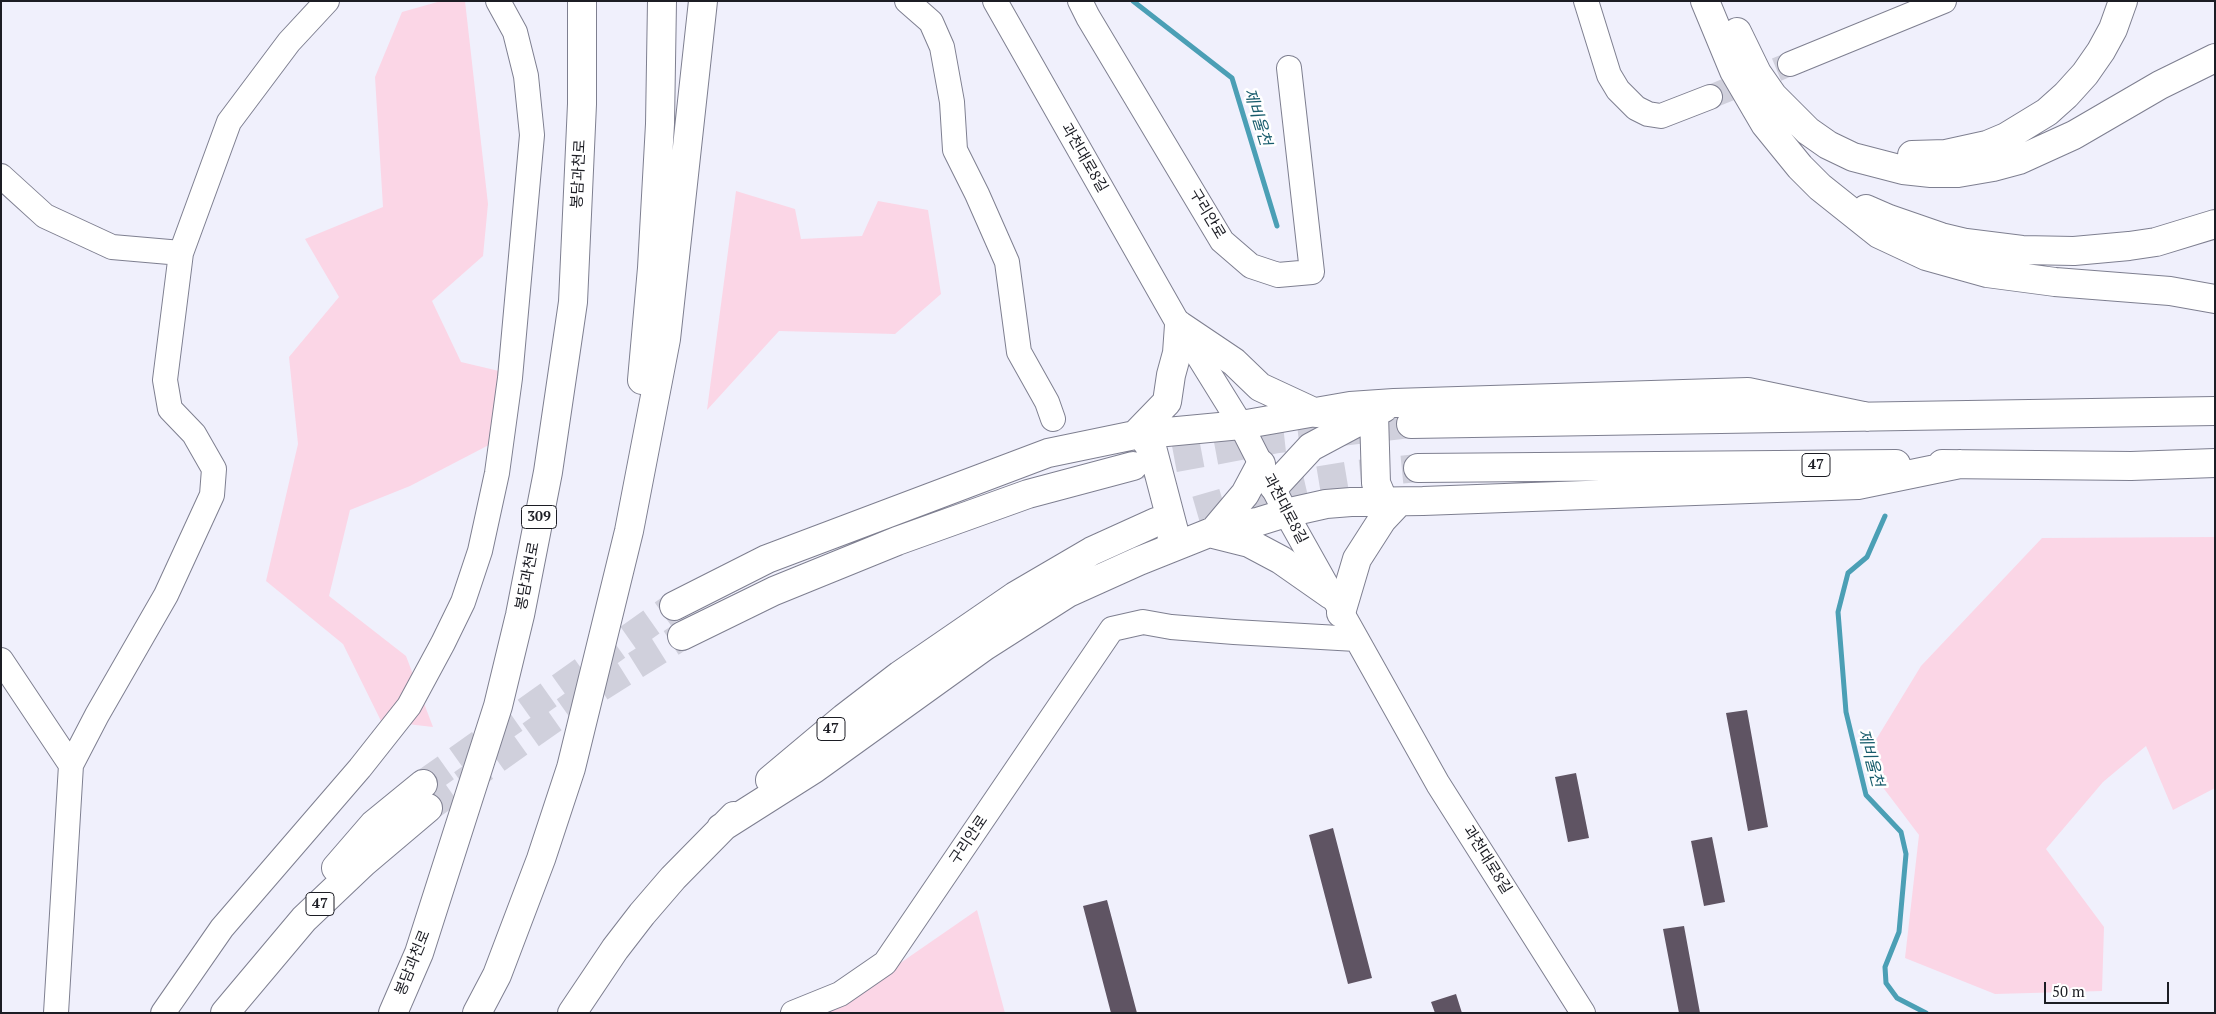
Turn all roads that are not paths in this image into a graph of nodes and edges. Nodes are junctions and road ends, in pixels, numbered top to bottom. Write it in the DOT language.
graph roads {
  1 [pos="327,1"];
  2 [pos="498,1"];
  3 [pos="582,1"];
  4 [pos="662,1"];
  5 [pos="703,1"];
  6 [pos="907,1"];
  7 [pos="995,1"];
  8 [pos="1080,1"];
  9 [pos="1586,1"];
  10 [pos="1706,1"];
  11 [pos="1944,1"];
  12 [pos="2123,1"];
  13 [pos="1728,10"];
  14 [pos="2215,58"];
  15 [pos="1790,64"];
  16 [pos="1289,68"];
  17 [pos="1710,97"];
  18 [pos="1783,147"];
  19 [pos="1,176"];
  20 [pos="2215,224"];
  21 [pos="180,253"];
  22 [pos="2215,299"];
  23 [pos="1179,325"];
  24 [pos="1384,408"];
  25 [pos="2215,411"];
  26 [pos="1316,414"];
  27 [pos="1868,417"];
  28 [pos="1053,419"];
  29 [pos="1411,424"];
  30 [pos="1241,425"];
  31 [pos="1138,435"];
  32 [pos="2215,463"];
  33 [pos="1960,464"];
  34 [pos="1133,466"];
  35 [pos="1418,468"];
  36 [pos="1268,475"];
  37 [pos="1391,502"];
  38 [pos="1286,512"];
  39 [pos="1156,522"];
  40 [pos="629,531"];
  41 [pos="1211,533"];
  42 [pos="1170,549"];
  43 [pos="1336,604"];
  44 [pos="674,606"];
  45 [pos="682,636"];
  46 [pos="1356,639"];
  47 [pos="1,660"];
  48 [pos="71,764"];
  49 [pos="425,796"];
  50 [pos="721,828"];
  51 [pos="56,1013"];
  52 [pos="163,1013"];
  53 [pos="226,1013"];
  54 [pos="393,1013"];
  55 [pos="478,1013"];
  56 [pos="572,1013"];
  57 [pos="793,1013"];
  58 [pos="1583,1013"];
  1 -- 21 [label="street"];
  2 -- 52 [label="street"];
  3 -- 54 [label="highway, 봉담과천로 / 309"];
  4 -- 40 [label="highway"];
  5 -- 40 [label="highway"];
  6 -- 28 [label="street"];
  7 -- 23 [label="street, 과천대로8길"];
  8 -- 16 [label="street, 구리안로"];
  9 -- 17 [label="street"];
  10 -- 18 [label="highway"];
  11 -- 15 [label="street"];
  12 -- 13 [label="highway"];
  13 -- 14 [label="highway"];
  18 -- 20 [label="highway"];
  18 -- 22 [label="highway"];
  19 -- 21 [label="street"];
  21 -- 48 [label="street"];
  23 -- 26 [label="highway"];
  23 -- 30 [label="street, 과천대로8길"];
  23 -- 31 [label="highway"];
  24 -- 26 [label="highway"];
  24 -- 27 [label="highway"];
  24 -- 36 [label="highway"];
  24 -- 37 [label="highway"];
  25 -- 27 [label="highway"];
  26 -- 30 [label="highway"];
  27 -- 29 [label="highway"];
  30 -- 31 [label="highway"];
  30 -- 36 [label="street, 과천대로8길"];
  31 -- 42 [label="highway"];
  31 -- 44 [label="highway"];
  32 -- 33 [label="highway, 47"];
  33 -- 35 [label="highway, 47"];
  33 -- 37 [label="highway"];
  34 -- 45 [label="highway"];
  36 -- 38 [label="street, 과천대로8길"];
  36 -- 41 [label="highway"];
  37 -- 38 [label="highway"];
  37 -- 43 [label="highway"];
  38 -- 41 [label="highway"];
  38 -- 43 [label="street, 과천대로8길"];
  39 -- 50 [label="highway, 47"];
  40 -- 55 [label="highway"];
  41 -- 42 [label="highway"];
  41 -- 43 [label="highway"];
  42 -- 50 [label="highway"];
  43 -- 46 [label="street, 과천대로8길"];
  46 -- 57 [label="street, 구리안로"];
  46 -- 58 [label="street, 과천대로8길"];
  47 -- 48 [label="street"];
  48 -- 51 [label="street"];
  49 -- 53 [label="highway"];
  50 -- 56 [label="highway, 47"];
}
